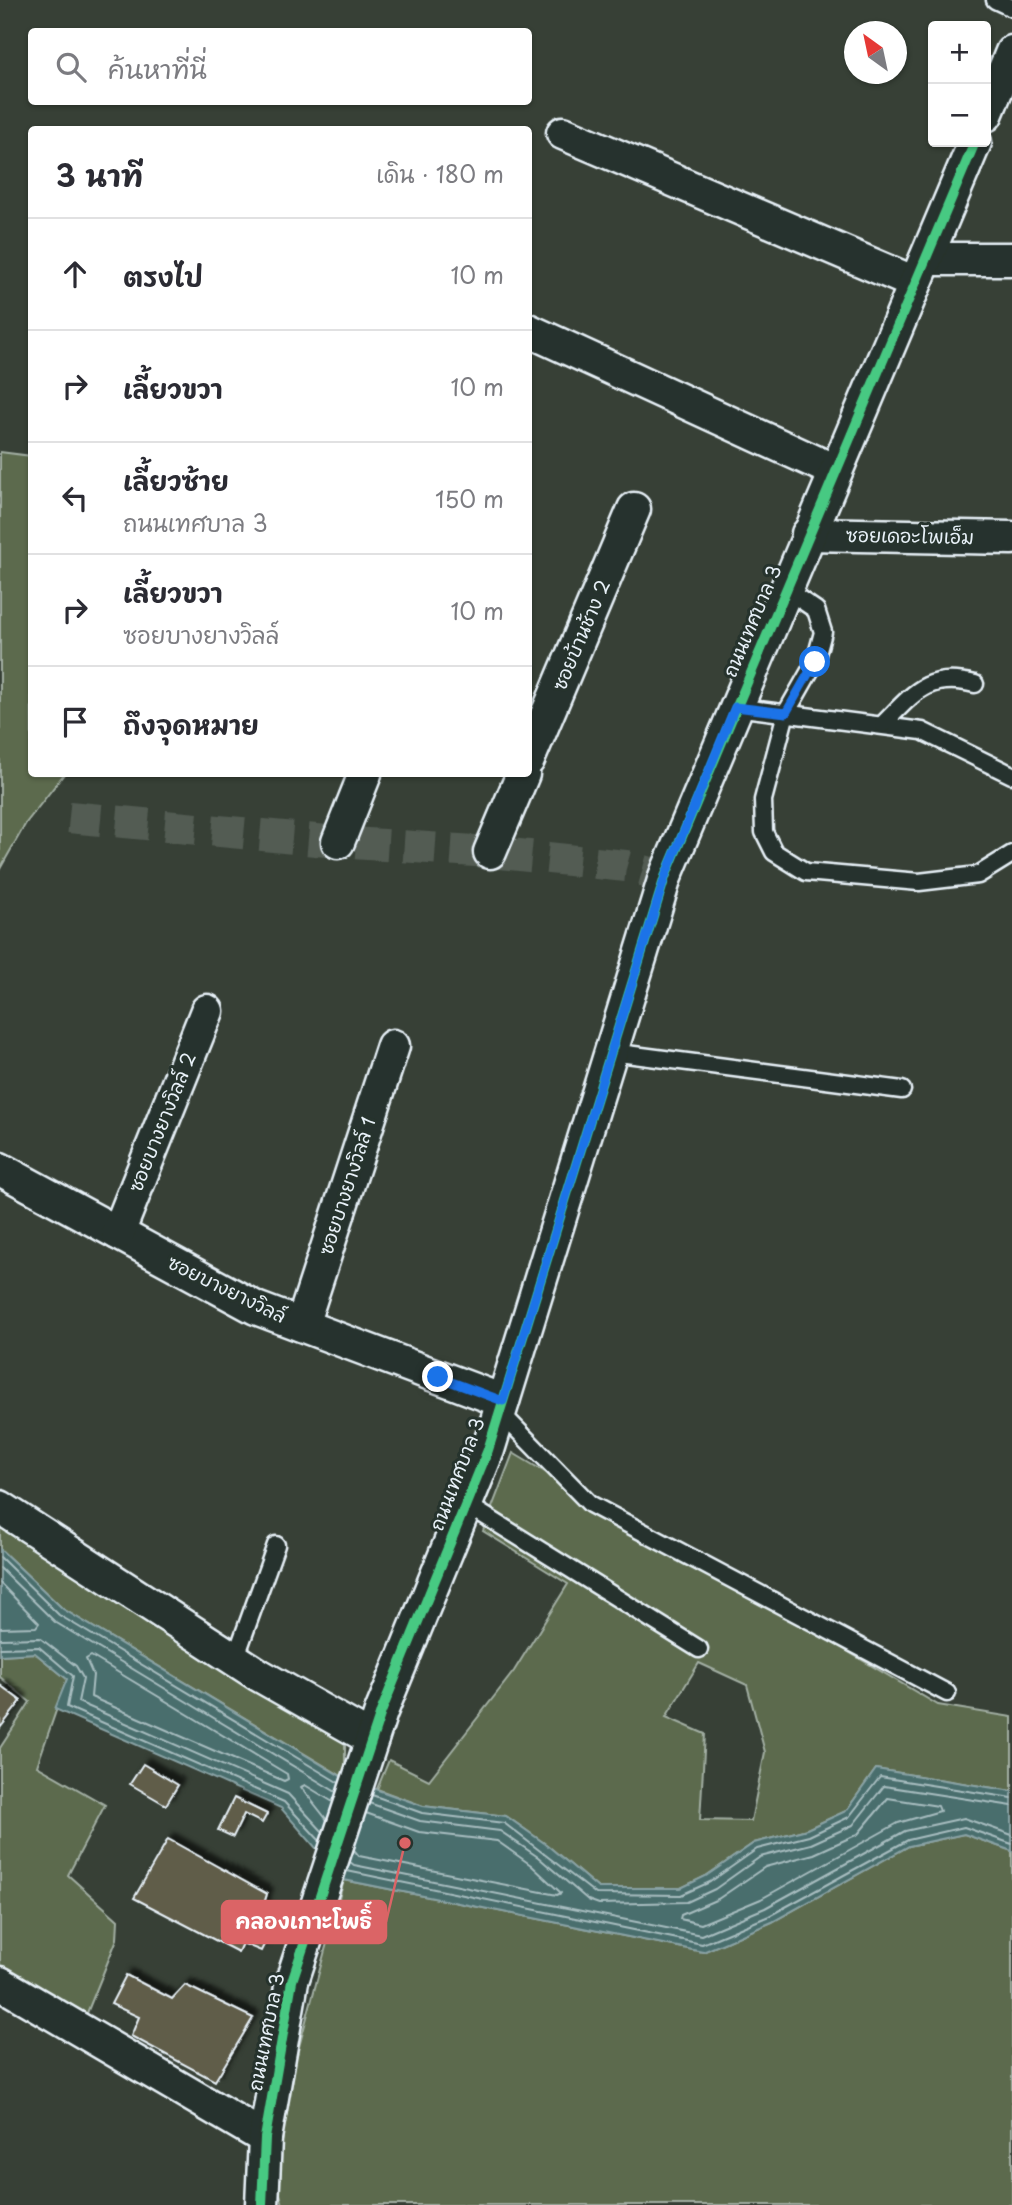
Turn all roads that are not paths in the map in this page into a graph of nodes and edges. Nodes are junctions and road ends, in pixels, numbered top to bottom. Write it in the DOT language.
graph roads {
  1 [pos="995,0"];
  2 [pos="1012,8"];
  3 [pos="1012,52"];
  4 [pos="991,103"];
  5 [pos="563,133"];
  6 [pos="973,147"];
  7 [pos="1012,259"];
  8 [pos="920,271"];
  9 [pos="532,332"];
  10 [pos="835,471"];
  11 [pos="634,509"];
  12 [pos="808,534"];
  13 [pos="1012,538"];
  14 [pos="785,589"];
  15 [pos="975,684"];
  16 [pos="735,707"];
  17 [pos="786,713"];
  18 [pos="883,724"];
  19 [pos="532,751"];
  20 [pos="1012,775"];
  21 [pos="364,777"];
  22 [pos="522,777"];
  23 [pos="338,842"];
  24 [pos="490,852"];
  25 [pos="1012,854"];
  26 [pos="207,1012"];
  27 [pos="393,1046"];
  28 [pos="611,1052"];
  29 [pos="902,1090"];
  30 [pos="0,1169"];
  31 [pos="118,1233"];
  32 [pos="302,1325"];
  33 [pos="501,1406"];
  34 [pos="466,1504"];
  35 [pos="0,1507"];
  36 [pos="276,1545"];
  37 [pos="699,1649"];
  38 [pos="235,1659"];
  39 [pos="947,1693"];
  40 [pos="368,1753"];
  41 [pos="0,1983"];
  42 [pos="265,2138"];
  43 [pos="262,2205"];
  1 -- 2 [label="lane"];
  3 -- 4 [label="street"];
  5 -- 8 [label="street"];
  6 -- 8 [label="street, ถนนเทศบาล 3"];
  7 -- 8 [label="street"];
  8 -- 10 [label="street, ถนนเทศบาล 3"];
  9 -- 10 [label="street"];
  10 -- 12 [label="street, ถนนเทศบาล 3"];
  11 -- 19 [label="street, ซอยบ้านช้าง 2"];
  12 -- 13 [label="street, ซอยเดอะโพเอ็ม"];
  12 -- 14 [label="street, ถนนเทศบาล 3"];
  14 -- 16 [label="street, ถนนเทศบาล 3"];
  14 -- 17 [label="lane"];
  15 -- 18 [label="lane"];
  16 -- 17 [label="lane"];
  16 -- 28 [label="street, ถนนเทศบาล 3"];
  17 -- 18 [label="lane"];
  17 -- 25 [label="lane"];
  18 -- 20 [label="lane"];
  21 -- 23 [label="street"];
  22 -- 24 [label="street"];
  26 -- 31 [label="street, ซอยบางยางวิลล์ 2"];
  27 -- 32 [label="street, ซอยบางยางวิลล์ 1"];
  28 -- 29 [label="lane"];
  28 -- 33 [label="street, ถนนเทศบาล 3"];
  30 -- 31 [label="street, ซอยบางยางวิลล์"];
  31 -- 32 [label="street, ซอยบางยางวิลล์"];
  32 -- 33 [label="street, ซอยบางยางวิลล์"];
  33 -- 34 [label="street, ถนนเทศบาล 3"];
  33 -- 39 [label="lane"];
  34 -- 37 [label="lane"];
  34 -- 40 [label="street, ถนนเทศบาล 3"];
  35 -- 38 [label="street"];
  36 -- 38 [label="lane"];
  38 -- 40 [label="street"];
  40 -- 42 [label="street, ถนนเทศบาล 3"];
  41 -- 42 [label="street"];
  42 -- 43 [label="street, ถนนเทศบาล 3"];
}
